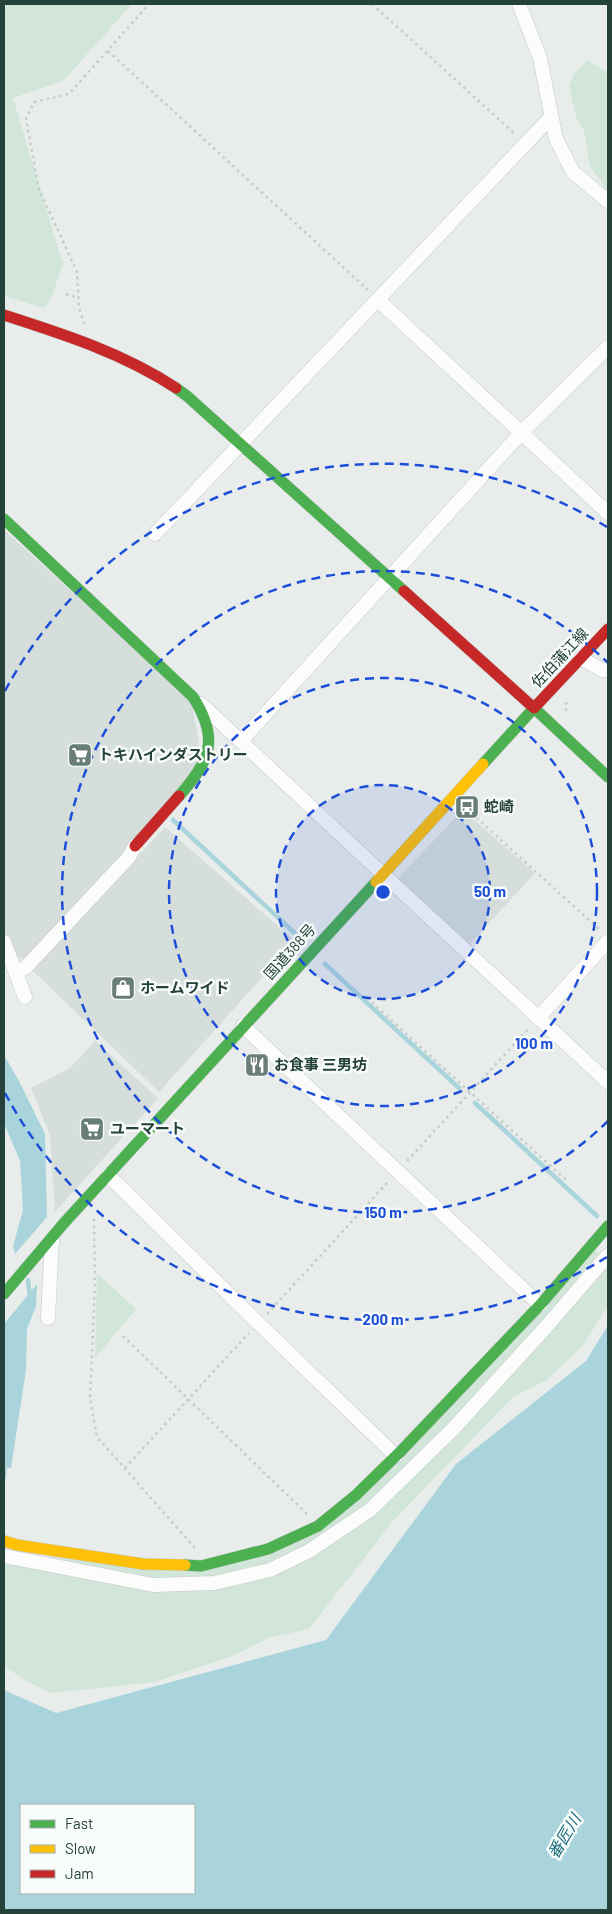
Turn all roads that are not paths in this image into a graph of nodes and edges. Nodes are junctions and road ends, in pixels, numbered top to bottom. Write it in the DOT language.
graph roads {
  1 [pos="519,4"];
  2 [pos="551,117"];
  3 [pos="608,201"];
  4 [pos="378,300"];
  5 [pos="4,315"];
  6 [pos="608,347"];
  7 [pos="522,432"];
  8 [pos="240,443"];
  9 [pos="608,513"];
  10 [pos="4,519"];
  11 [pos="155,534"];
  12 [pos="388,578"];
  13 [pos="608,628"];
  14 [pos="581,658"];
  15 [pos="608,670"];
  16 [pos="193,696"];
  17 [pos="534,708"];
  18 [pos="241,741"];
  19 [pos="608,777"];
  20 [pos="135,846"];
  21 [pos="382,874"];
  22 [pos="605,936"];
  23 [pos="4,942"];
  24 [pos="16,973"];
  25 [pos="25,997"];
  26 [pos="538,1018"];
  27 [pos="243,1026"];
  28 [pos="608,1082"];
  29 [pos="108,1175"];
  30 [pos="608,1226"];
  31 [pos="52,1237"];
  32 [pos="608,1255"];
  33 [pos="4,1294"];
  34 [pos="540,1304"];
  35 [pos="48,1318"];
  36 [pos="396,1456"];
  37 [pos="4,1541"];
  38 [pos="4,1556"];
  1 -- 2 [label="street"];
  2 -- 3 [label="street"];
  2 -- 4 [label="street"];
  4 -- 7 [label="street"];
  4 -- 8 [label="street"];
  5 -- 8 [label="main road"];
  6 -- 7 [label="street"];
  7 -- 9 [label="street"];
  7 -- 12 [label="street"];
  8 -- 11 [label="street"];
  8 -- 12 [label="main road"];
  10 -- 16 [label="main road"];
  12 -- 17 [label="main road"];
  12 -- 18 [label="street"];
  13 -- 14 [label="main road, 佐伯蒲江線"];
  14 -- 15 [label="street"];
  14 -- 17 [label="main road, 佐伯蒲江線"];
  16 -- 18 [label="street"];
  16 -- 20 [label="main road"];
  17 -- 19 [label="main road"];
  17 -- 21 [label="main road, 国道388号"];
  18 -- 21 [label="street"];
  20 -- 24 [label="street"];
  21 -- 26 [label="street"];
  21 -- 27 [label="main road, 国道388号"];
  22 -- 26 [label="street"];
  23 -- 24 [label="street"];
  24 -- 25 [label="street"];
  26 -- 28 [label="street"];
  27 -- 29 [label="main road, 国道388号"];
  27 -- 34 [label="street"];
  29 -- 31 [label="main road, 国道388号"];
  29 -- 36 [label="street"];
  30 -- 34 [label="main road"];
  31 -- 33 [label="main road, 国道388号"];
  31 -- 35 [label="street"];
  32 -- 38 [label="street"];
  34 -- 36 [label="main road"];
  36 -- 37 [label="main road"];
}
